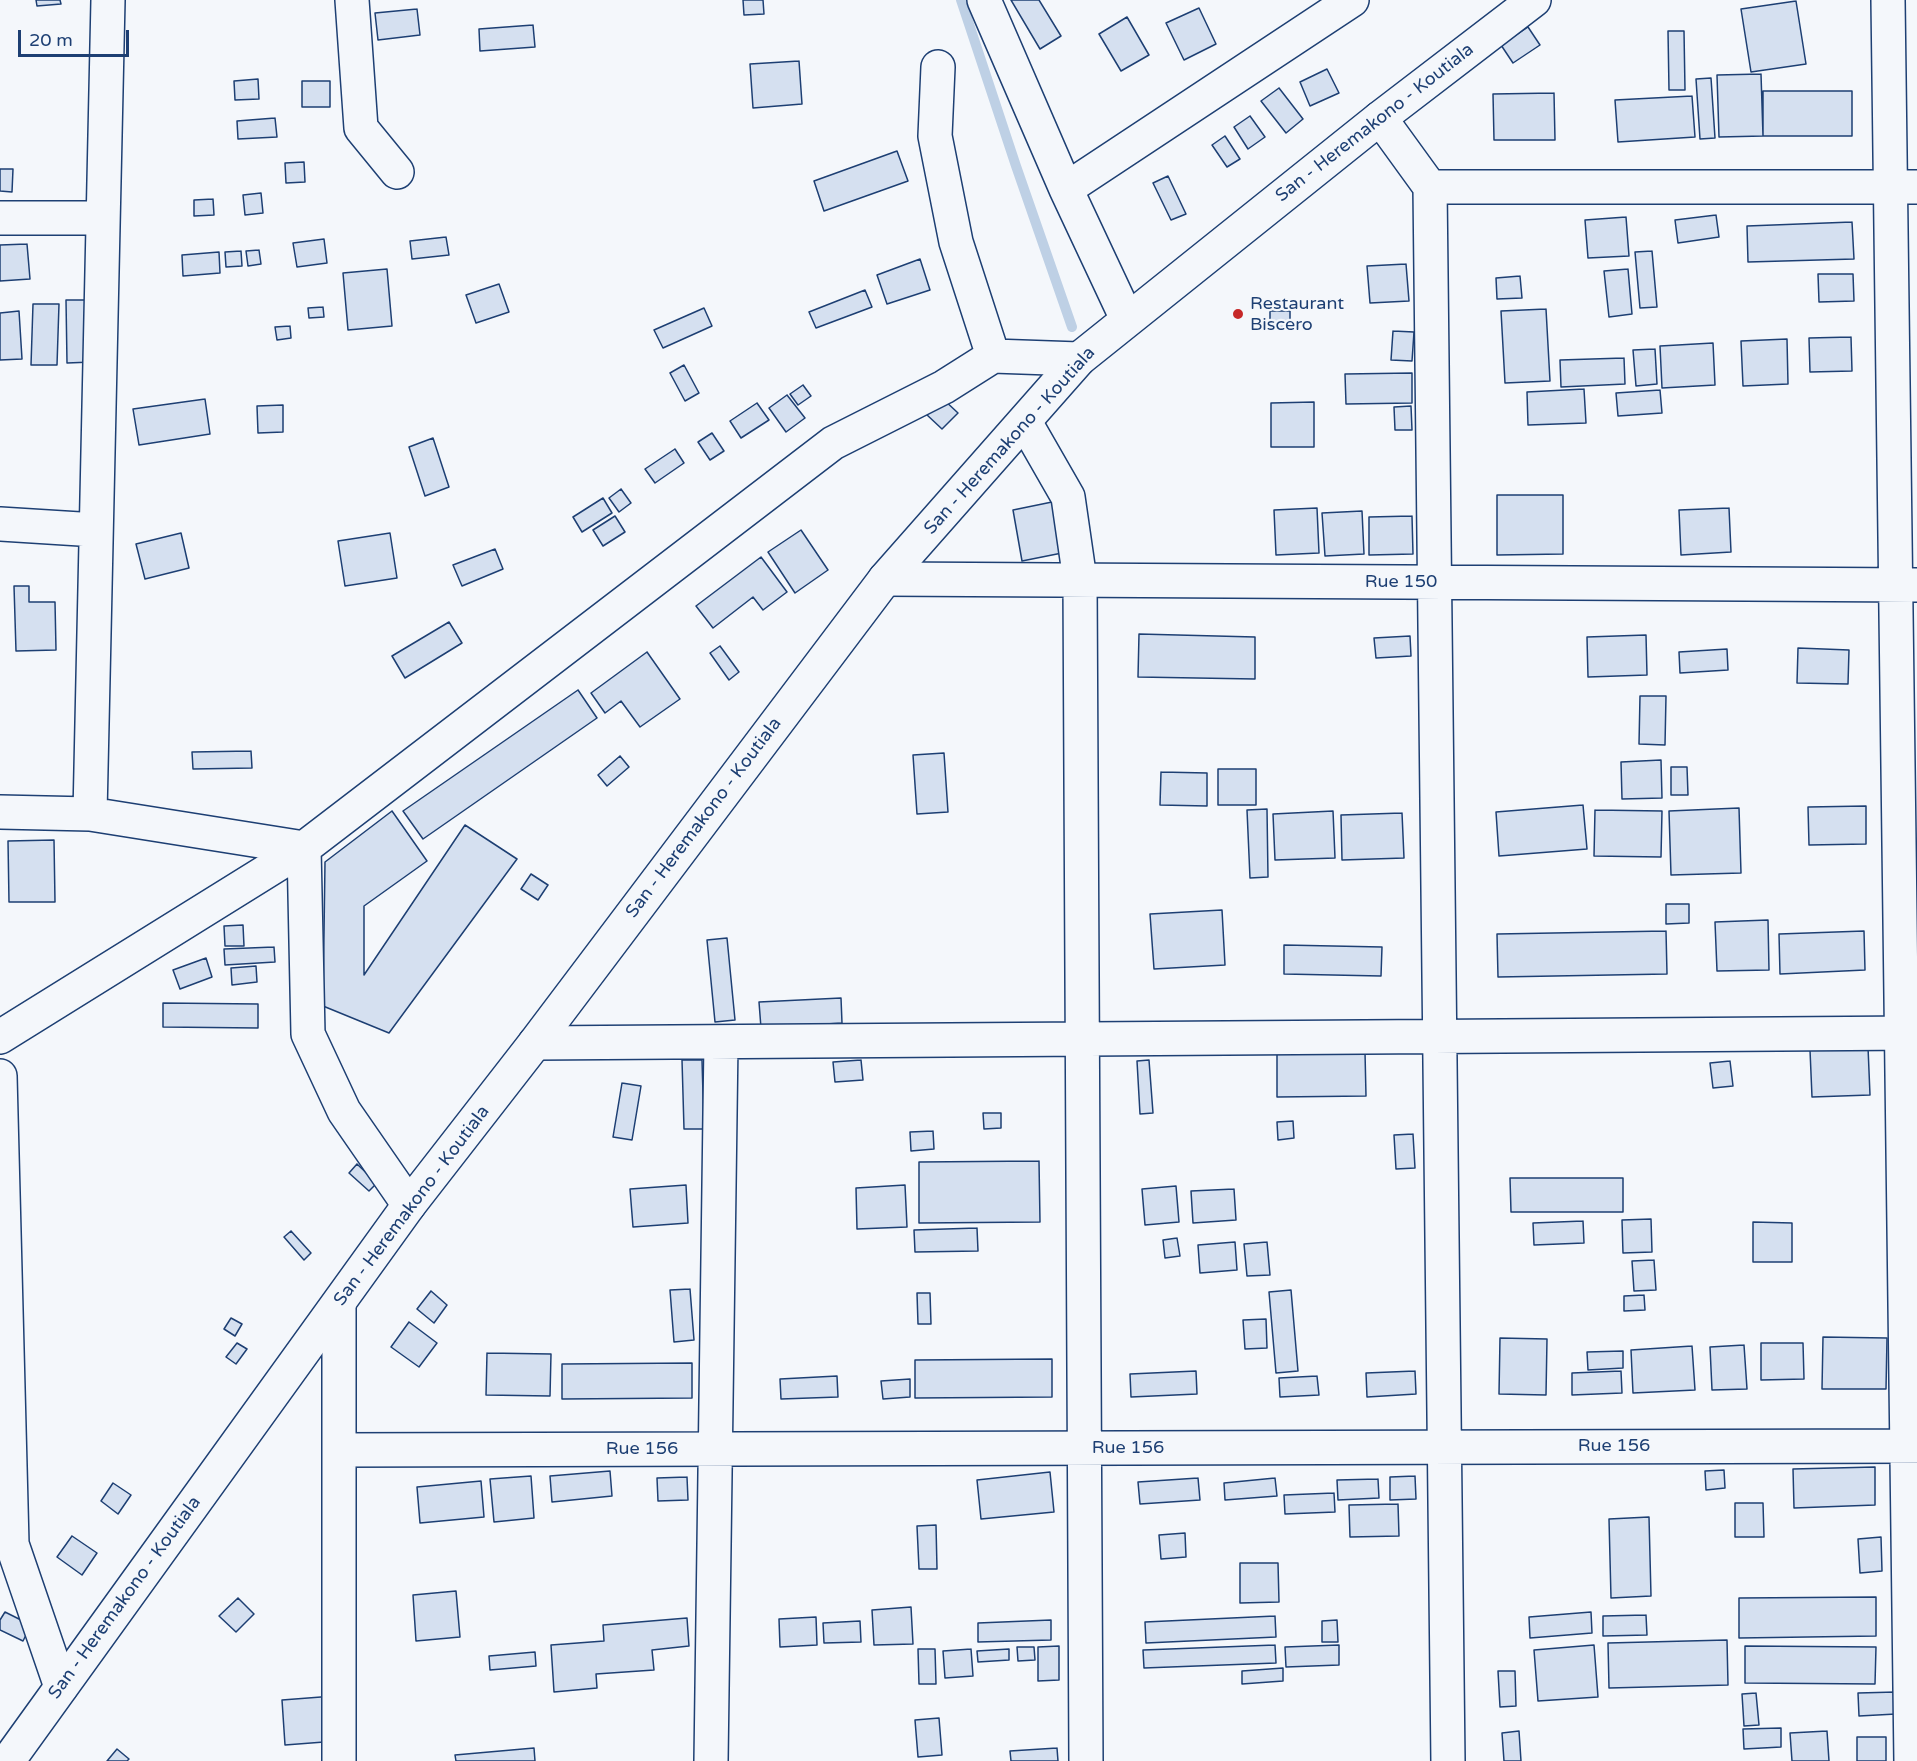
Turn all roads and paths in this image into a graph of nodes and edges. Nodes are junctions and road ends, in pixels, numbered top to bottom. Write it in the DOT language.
graph roads {
  1 [pos="108,0"];
  2 [pos="352,0"];
  3 [pos="984,0"];
  4 [pos="1352,0"];
  5 [pos="1534,0"];
  6 [pos="1888,0"];
  7 [pos="939,67"];
  8 [pos="1380,118"];
  9 [pos="397,172"];
  10 [pos="1430,187"];
  11 [pos="1904,187"];
  12 [pos="1066,189"];
  13 [pos="0,218"];
  14 [pos="103,218"];
  15 [pos="1127,319"];
  16 [pos="993,356"];
  17 [pos="1079,359"];
  18 [pos="1024,422"];
  19 [pos="0,524"];
  20 [pos="96,530"];
  21 [pos="885,579"];
  22 [pos="1080,580"];
  23 [pos="1435,582"];
  24 [pos="1906,585"];
  25 [pos="0,812"];
  26 [pos="90,814"];
  27 [pos="304,848"];
  28 [pos="1909,1033"];
  29 [pos="1440,1036"];
  30 [pos="0,1037"];
  31 [pos="1082,1039"];
  32 [pos="721,1042"];
  33 [pos="535,1043"];
  34 [pos="0,1076"];
  35 [pos="409,1205"];
  36 [pos="339,1304"];
  37 [pos="1912,1446"];
  38 [pos="1444,1447"];
  39 [pos="1084,1448"];
  40 [pos="715,1449"];
  41 [pos="339,1450"];
  42 [pos="61,1687"];
  43 [pos="8,1761"];
  44 [pos="339,1761"];
  45 [pos="711,1761"];
  46 [pos="1086,1761"];
  47 [pos="1448,1761"];
  48 [pos="1911,1761"];
  1 -- 14 [label="street"];
  2 -- 9 [label="street"];
  3 -- 12 [label="street"];
  4 -- 12 [label="street"];
  5 -- 8 [label="street, San - Heremakono - Koutiala"];
  6 -- 11 [label="street"];
  7 -- 16 [label="street"];
  8 -- 10 [label="street"];
  8 -- 15 [label="street, San - Heremakono - Koutiala"];
  10 -- 11 [label="street"];
  10 -- 23 [label="street"];
  11 -- 24 [label="street"];
  12 -- 15 [label="street"];
  13 -- 14 [label="street"];
  14 -- 20 [label="street"];
  15 -- 17 [label="street, San - Heremakono - Koutiala"];
  16 -- 17 [label="street"];
  16 -- 27 [label="street"];
  17 -- 18 [label="street, San - Heremakono - Koutiala"];
  18 -- 21 [label="street, San - Heremakono - Koutiala"];
  18 -- 22 [label="street"];
  19 -- 20 [label="street"];
  20 -- 26 [label="street"];
  21 -- 22 [label="street, Rue 150"];
  21 -- 33 [label="street, San - Heremakono - Koutiala"];
  22 -- 23 [label="street, Rue 150"];
  22 -- 31 [label="street"];
  23 -- 24 [label="street, Rue 150"];
  23 -- 29 [label="street"];
  24 -- 28 [label="street"];
  25 -- 26 [label="street"];
  26 -- 27 [label="street"];
  27 -- 30 [label="street"];
  27 -- 35 [label="street"];
  28 -- 29 [label="street"];
  28 -- 37 [label="street"];
  29 -- 31 [label="street"];
  29 -- 38 [label="street"];
  31 -- 32 [label="street"];
  31 -- 39 [label="street"];
  32 -- 33 [label="street"];
  32 -- 40 [label="street"];
  33 -- 35 [label="street, San - Heremakono - Koutiala"];
  34 -- 42 [label="street"];
  35 -- 36 [label="street, San - Heremakono - Koutiala"];
  36 -- 41 [label="street"];
  36 -- 42 [label="street, San - Heremakono - Koutiala"];
  37 -- 38 [label="street, Rue 156"];
  37 -- 48 [label="street"];
  38 -- 39 [label="street, Rue 156"];
  38 -- 47 [label="street"];
  39 -- 40 [label="street, Rue 156"];
  39 -- 46 [label="street"];
  40 -- 41 [label="street, Rue 156"];
  40 -- 45 [label="street"];
  41 -- 44 [label="street"];
  42 -- 43 [label="street, San - Heremakono - Koutiala"];
}
